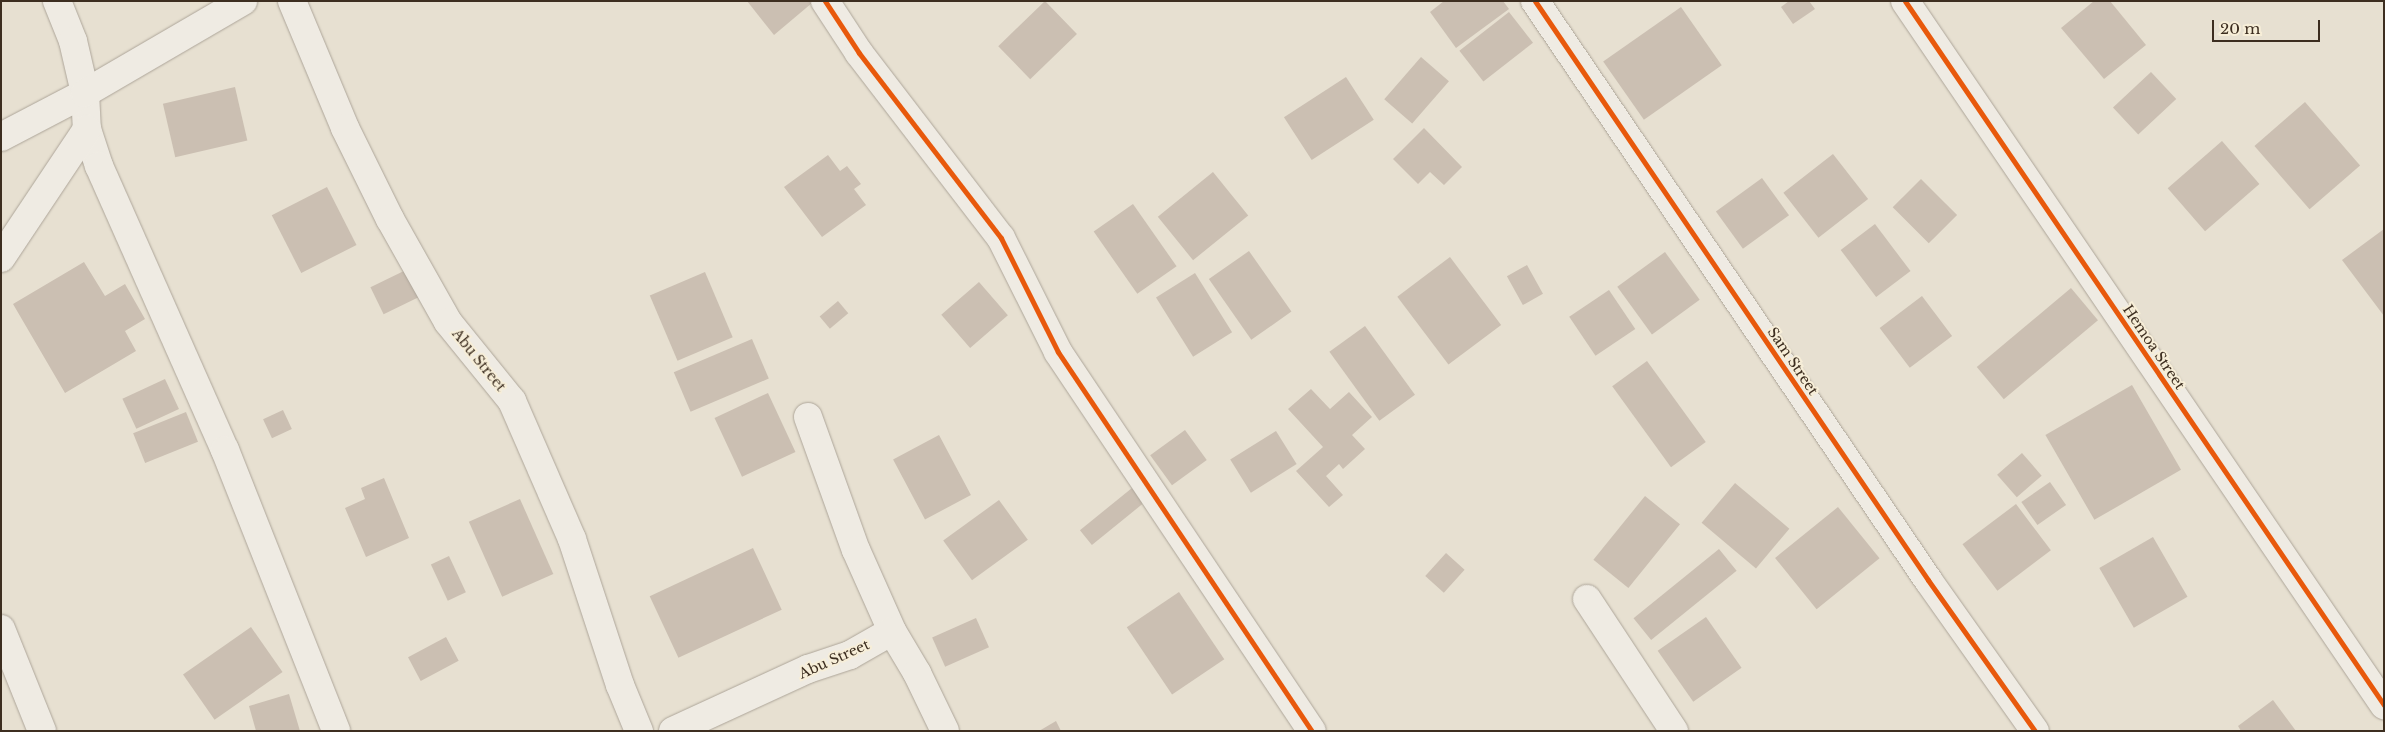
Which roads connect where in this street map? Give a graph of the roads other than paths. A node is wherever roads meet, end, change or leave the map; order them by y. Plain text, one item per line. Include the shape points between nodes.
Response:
1 (57, 1) edge
2 (243, 1) edge
3 (292, 1) edge
4 (826, 1) edge
5 (1535, 1) edge
6 (1905, 1) edge
7 (85, 93) junction
8 (87, 129) junction
9 (1, 138) edge
10 (1, 258) edge
11 (808, 417) dead end
12 (1587, 599) dead end
13 (1, 629) edge
14 (892, 631) junction
15 (2384, 705) edge
16 (42, 731) edge
17 (336, 731) edge
18 (639, 731) edge
19 (673, 731) edge
20 (945, 731) edge
21 (1312, 731) edge
22 (1674, 731) edge
23 (2035, 731) edge

1 - 7 street via 73,41
2 - 7 street
3 - 18 street, Abu Street via 345,128 390,219 448,322 512,401 572,540 620,685
4 - 21 street via 859,53 1001,238 1058,352
5 - 23 street, Sam Street via 1928,580
6 - 15 street, Hemoa Street
7 - 8 street
7 - 9 street
8 - 10 street
8 - 17 street via 99,166 225,450
11 - 14 street via 856,550
12 - 22 street
13 - 16 street
14 - 19 street, Abu Street via 850,655 808,669
14 - 20 street

